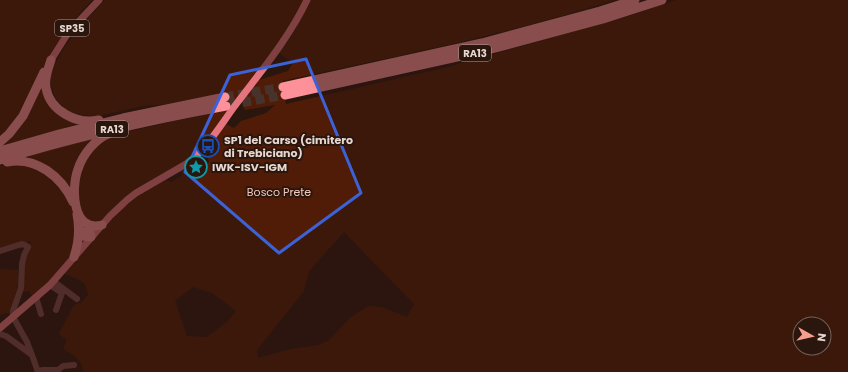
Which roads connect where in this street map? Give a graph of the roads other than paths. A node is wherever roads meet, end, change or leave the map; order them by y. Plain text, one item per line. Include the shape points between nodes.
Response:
1 (99, 0) edge
2 (308, 0) edge
3 (635, 0) edge
4 (662, 0) edge
5 (51, 60) junction
6 (225, 101) tunnel mouth
7 (170, 112) junction
8 (0, 142) edge
9 (0, 152) edge
10 (0, 160) edge
11 (0, 164) edge
12 (76, 210) junction
13 (102, 225) junction
14 (84, 227) junction
15 (92, 237) junction
16 (0, 251) edge
17 (74, 257) junction
18 (52, 283) junction
19 (36, 297) junction
20 (77, 298) dead end
21 (56, 310) dead end
22 (41, 314) dead end
23 (13, 317) junction
24 (0, 333) edge
25 (32, 355) junction
26 (74, 365) dead end
27 (59, 371) edge
28 (38, 372) edge

1 - 5 main road, SP35 via 68,33
2 - 13 main road via 282,44 203,148 186,164 131,196
3 - 4 highway, RA13 via 482,44 284,91 484,51 603,19
5 - 7 highway via 46,81 48,96 58,109 70,117 96,121 141,111
5 - 8 highway via 23,116
6 - 7 highway, RA13
7 - 9 highway, RA13 via 59,134
7 - 10 highway, RA13
7 - 12 highway via 147,124 108,134 94,144 78,169 74,187
11 - 12 highway via 18,161 33,164 55,176 70,195
12 - 14 highway
13 - 14 highway
13 - 15 main road
14 - 15 highway
14 - 17 highway
15 - 17 main road
16 - 23 street via 22,244 28,247 22,264 21,288
17 - 18 main road
18 - 19 main road
18 - 20 street
18 - 21 street via 62,293
19 - 22 street
19 - 23 main road
23 - 24 main road
23 - 25 street
24 - 25 street
25 - 28 street
26 - 27 street via 63,366
27 - 28 street

